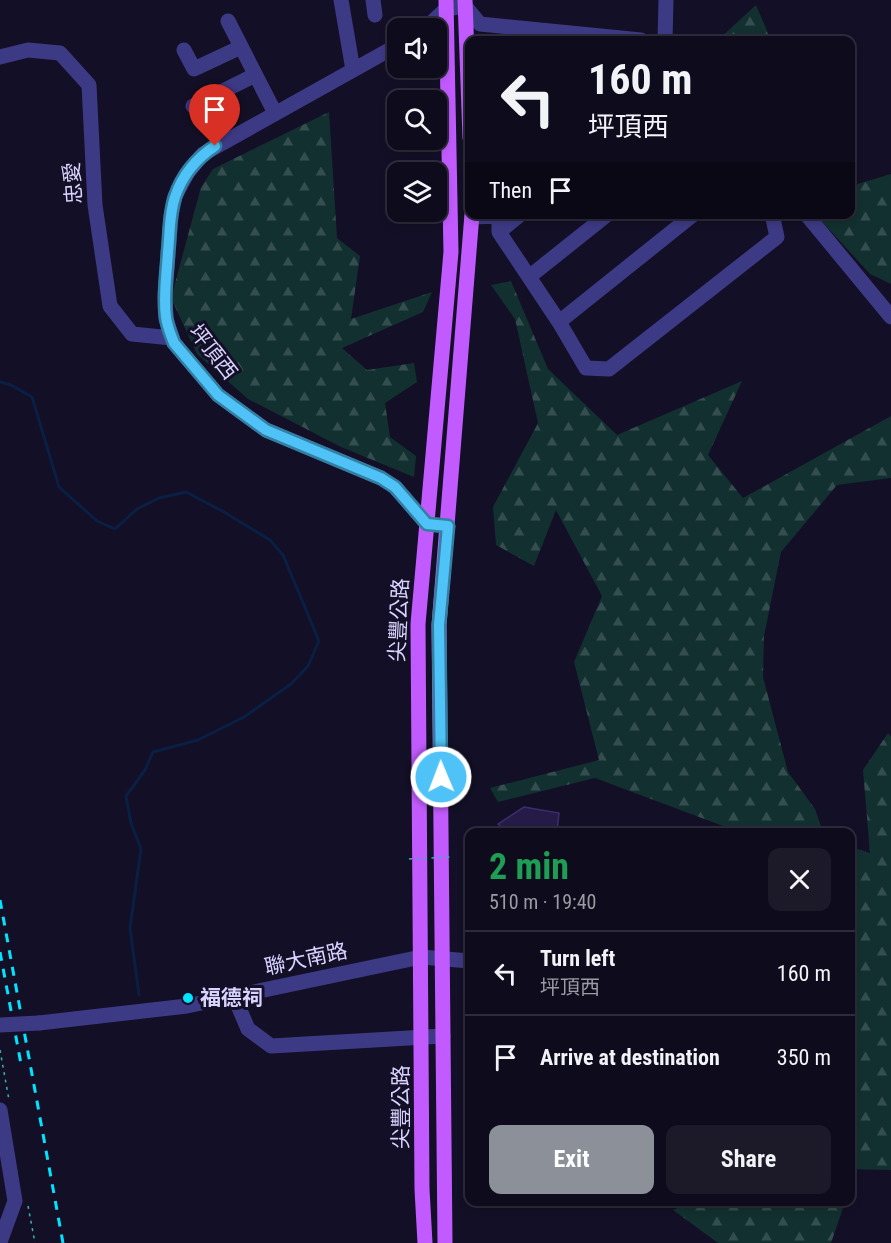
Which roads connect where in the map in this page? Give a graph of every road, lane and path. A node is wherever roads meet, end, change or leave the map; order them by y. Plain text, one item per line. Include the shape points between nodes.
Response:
1 (341, 0) edge
2 (666, 0) edge
3 (465, 3) edge
4 (446, 4) edge
5 (434, 18) edge
6 (228, 21) dead end
7 (466, 36) edge
8 (602, 36) edge
9 (665, 36) edge
10 (241, 47) junction
11 (184, 50) dead end
12 (387, 51) edge
13 (0, 57) edge
14 (353, 70) junction
15 (255, 75) junction
16 (193, 106) dead end
17 (275, 113) junction
18 (472, 219) edge
19 (499, 219) edge
20 (515, 219) edge
21 (602, 219) edge
22 (688, 219) edge
23 (773, 219) edge
24 (810, 219) edge
25 (499, 232) junction
26 (529, 277) junction
27 (891, 317) edge
28 (559, 322) junction
29 (172, 338) junction
30 (427, 524) junction
31 (448, 526) junction
32 (446, 861) junction
33 (415, 863) junction
34 (421, 957) junction
35 (442, 958) junction
36 (465, 960) edge
37 (234, 996) junction
38 (0, 1025) edge
39 (443, 1036) junction
40 (421, 1038) junction
41 (0, 1110) edge
42 (0, 1242) edge
43 (425, 1243) edge
44 (445, 1243) edge

1 - 14 street
2 - 9 street
3 - 4 street
3 - 7 main road
3 - 8 street via 480,24
4 - 5 street
4 - 30 main road, 尖豐公路 via 452,252
6 - 10 street
10 - 11 street via 194,69
10 - 15 street
12 - 14 street, 坪頂西
13 - 29 street, 忠愛 via 28,50 60,53 89,85 95,205 110,306 132,334
14 - 17 street, 坪頂西
15 - 16 street
15 - 17 street
17 - 29 street, 坪頂西 via 203,154 175,196 165,295
18 - 31 main road, 尖豐公路
19 - 25 street
20 - 25 street
21 - 26 street
22 - 28 street
23 - 28 street via 777,237 609,369 586,368
24 - 27 street
25 - 26 street
26 - 28 street
29 - 30 street, 坪頂西 via 218,395 266,430 381,478 395,487
30 - 31 street
30 - 33 main road, 尖豐公路 via 418,624
31 - 32 main road, 尖豐公路 via 439,625
32 - 33 street
32 - 33 path, bridge
32 - 35 main road, 尖豐公路
33 - 34 main road, 尖豐公路
34 - 35 street, 聯大南路
34 - 37 street, 聯大南路
34 - 40 main road, 尖豐公路
35 - 36 street, 聯大南路
35 - 39 main road, 尖豐公路
37 - 38 street, 聯大南路, bridge via 187,1006
37 - 40 street via 248,1029 271,1046
39 - 40 street
39 - 44 main road, 尖豐公路
40 - 43 main road, 尖豐公路
41 - 42 street via 15,1163 15,1201

